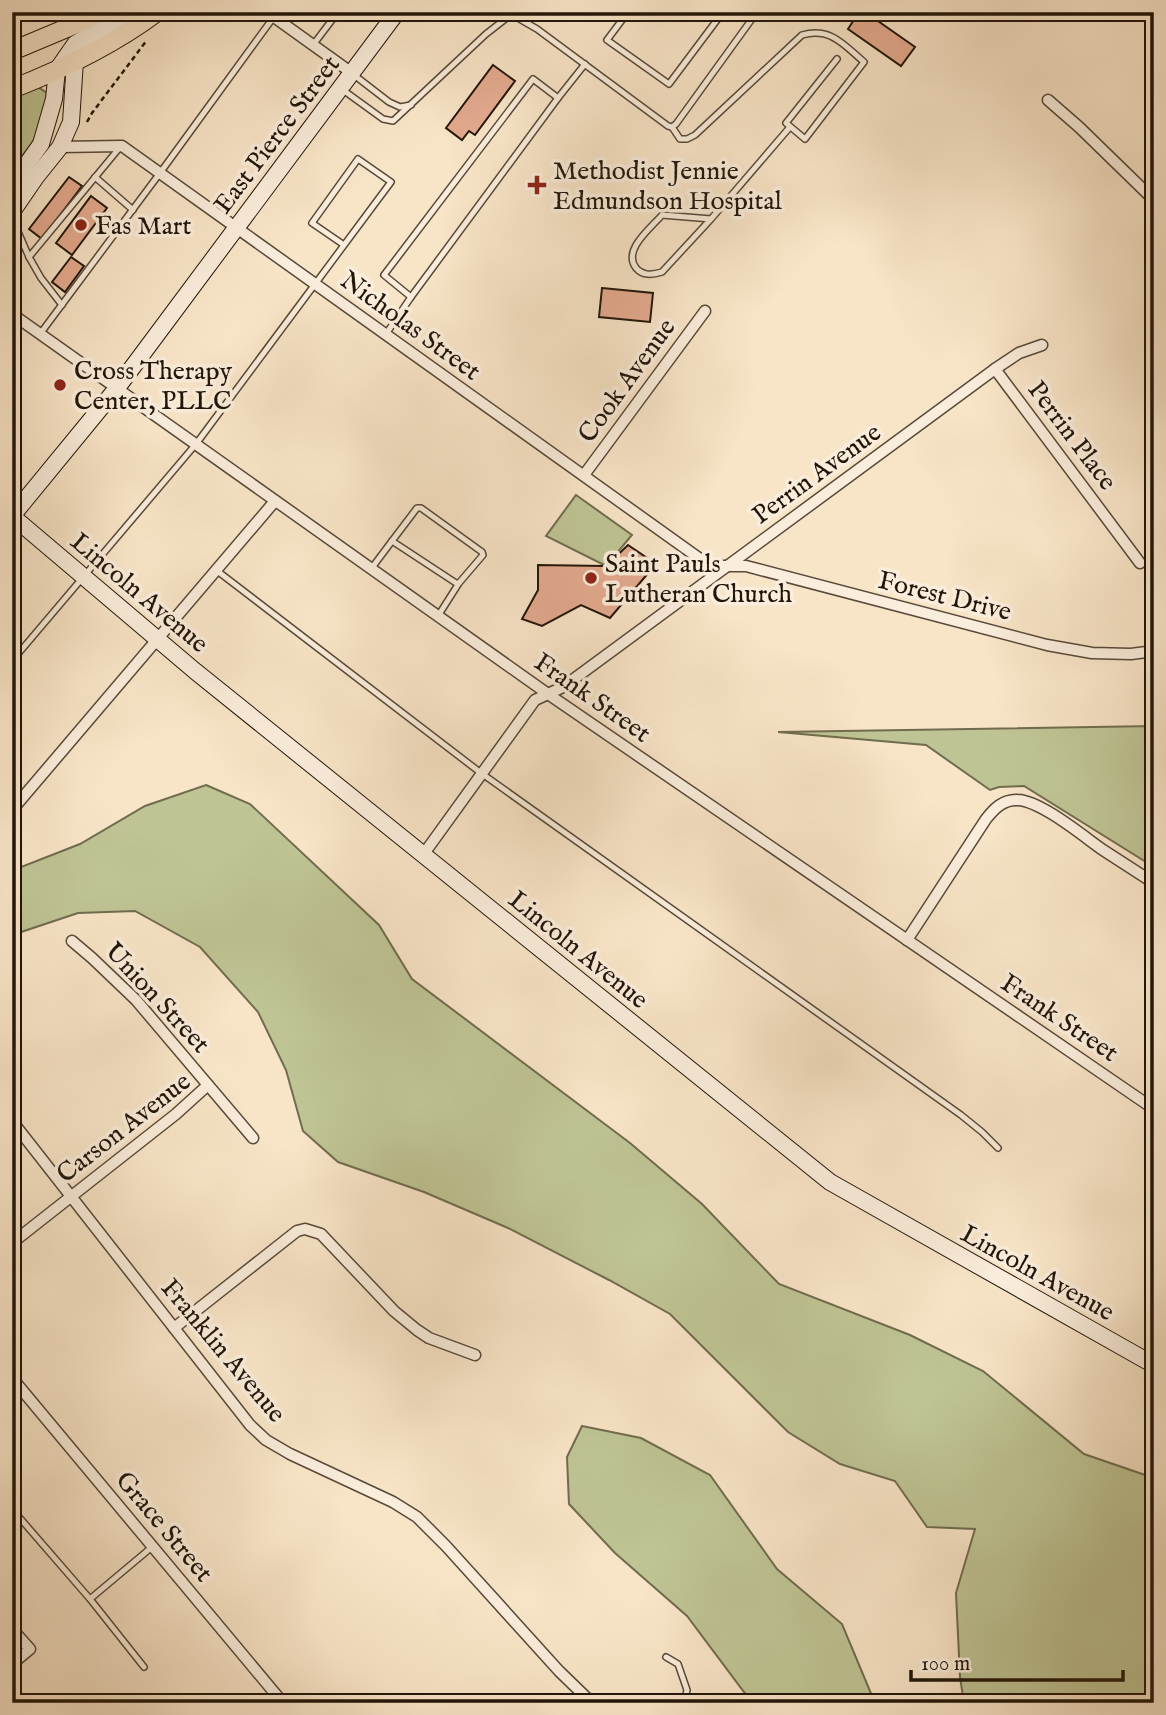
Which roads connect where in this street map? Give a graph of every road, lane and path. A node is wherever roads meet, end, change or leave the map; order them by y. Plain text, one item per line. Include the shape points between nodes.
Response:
1 (100, 12) edge
2 (130, 12) edge
3 (157, 12) edge
4 (338, 12) edge
5 (397, 12) edge
6 (628, 12) edge
7 (723, 12) edge
8 (757, 12) edge
9 (512, 13) edge
10 (270, 15) edge
11 (152, 33) dead end
12 (313, 46) junction
13 (12, 51) edge
14 (837, 59) dead end
15 (75, 61) junction
16 (585, 64) junction
17 (57, 70) junction
18 (352, 73) junction
19 (12, 89) edge
20 (340, 89) junction
21 (558, 98) junction
22 (1048, 100) dead end
23 (411, 105) junction
24 (86, 124) dead end
25 (672, 127) junction
26 (790, 127) junction
27 (122, 146) junction
28 (60, 147) junction
29 (160, 173) junction
30 (95, 177) junction
31 (12, 184) edge
32 (1154, 200) edge
33 (133, 209) junction
34 (12, 212) edge
35 (711, 219) junction
36 (12, 224) edge
37 (237, 228) junction
38 (344, 245) junction
39 (29, 257) junction
40 (315, 284) junction
41 (411, 297) junction
42 (62, 304) junction
43 (705, 311) dead end
44 (12, 314) edge
45 (40, 334) junction
46 (386, 334) junction
47 (1042, 345) dead end
48 (995, 369) junction
49 (117, 388) junction
50 (195, 444) junction
51 (584, 475) junction
52 (275, 501) junction
53 (12, 516) edge
54 (392, 541) junction
55 (1140, 563) dead end
56 (728, 566) junction
57 (371, 569) junction
58 (216, 570) junction
59 (84, 576) junction
60 (459, 583) junction
61 (438, 616) junction
62 (158, 639) junction
63 (1154, 651) edge
64 (12, 661) edge
65 (548, 694) junction
66 (481, 774) junction
67 (12, 810) edge
68 (423, 855) junction
69 (1154, 883) edge
70 (907, 940) junction
71 (72, 941) dead end
72 (208, 1085) junction
73 (1154, 1109) edge
74 (12, 1121) edge
75 (253, 1138) dead end
76 (998, 1148) dead end
77 (71, 1197) junction
78 (12, 1242) edge
79 (174, 1328) junction
80 (475, 1355) dead end
81 (1154, 1365) edge
82 (12, 1378) edge
83 (12, 1509) edge
84 (152, 1547) junction
85 (90, 1599) junction
86 (12, 1629) edge
87 (666, 1657) dead end
88 (12, 1664) edge
89 (144, 1667) dead end
90 (283, 1703) edge
91 (592, 1703) edge
92 (684, 1703) edge

1 - 13 main road
2 - 17 street via 75,44
3 - 15 main road
4 - 12 lane
5 - 18 street, East Pierce Street
6 - 7 lane via 607,40 669,84
8 - 25 lane
9 - 16 lane
9 - 23 lane
10 - 12 street
10 - 29 lane
11 - 24 path
12 - 18 street
14 - 26 lane via 786,124
15 - 17 main road
15 - 28 street via 71,122
16 - 21 lane
16 - 25 lane
17 - 19 main road
17 - 31 street via 41,144
18 - 20 street, East Pierce Street
18 - 23 lane via 389,102
20 - 23 lane via 383,120 393,121
20 - 37 street, East Pierce Street
21 - 41 lane
21 - 41 lane via 533,79 384,275
22 - 32 street
25 - 26 lane via 680,139 695,135 802,35 822,32 864,62 806,139
26 - 35 lane
27 - 28 street
27 - 29 street, Nicholas Street
27 - 30 lane
28 - 34 street
29 - 33 lane
29 - 37 street, Nicholas Street
30 - 33 lane
30 - 39 lane
33 - 42 lane
35 - 35 lane via 662,215 636,244 633,263 645,274 662,272
36 - 39 lane
37 - 40 street, Nicholas Street
37 - 49 street, East Pierce Street
38 - 38 lane via 391,182 358,159 312,223
38 - 40 lane
39 - 42 lane
40 - 46 street, Nicholas Street
40 - 50 lane
41 - 46 lane
42 - 45 lane
43 - 51 street, Cook Avenue
44 - 45 street, Frank Street
45 - 49 street, Frank Street
46 - 51 street, Nicholas Street
47 - 48 street, Perrin Avenue
48 - 55 street, Perrin Place
48 - 56 street, Perrin Avenue
49 - 50 street, Frank Street
49 - 53 street, East Pierce Street
50 - 52 street, Frank Street
50 - 59 lane
51 - 56 street, Nicholas Street via 710,566
52 - 57 street, Frank Street
52 - 58 street
53 - 59 street, Lincoln Avenue
54 - 57 lane
54 - 60 lane
54 - 60 lane via 421,508 482,552
56 - 63 street, Forest Drive via 746,566 1047,645 1092,653
56 - 65 street, Perrin Avenue
57 - 61 street, Frank Street
58 - 62 street
58 - 66 lane
59 - 62 street, Lincoln Avenue
59 - 64 lane
60 - 61 lane
61 - 65 street, Frank Street
62 - 67 street
62 - 68 street, Lincoln Avenue
65 - 66 street, Perrin Avenue via 525,711
65 - 70 street, Frank Street
66 - 68 street, Perrin Avenue
66 - 76 lane via 961,1115
68 - 81 street, Lincoln Avenue via 830,1182
69 - 70 street via 1053,815 1029,803 1009,800 995,807 986,819
70 - 73 street, Frank Street
71 - 72 street, Union Street via 136,1000
72 - 75 street, Carson Avenue
72 - 77 street, Carson Avenue
74 - 77 street, Franklin Avenue
77 - 78 street, Carson Avenue
77 - 79 street, Franklin Avenue
79 - 80 street via 305,1229 321,1234 394,1311 429,1338
79 - 91 street, Franklin Avenue via 266,1440 417,1517
82 - 84 street, Grace Street
83 - 85 lane
84 - 85 lane
84 - 90 street, Grace Street
85 - 89 lane
86 - 88 street via 30,1649
87 - 92 lane via 678,1664 687,1690

